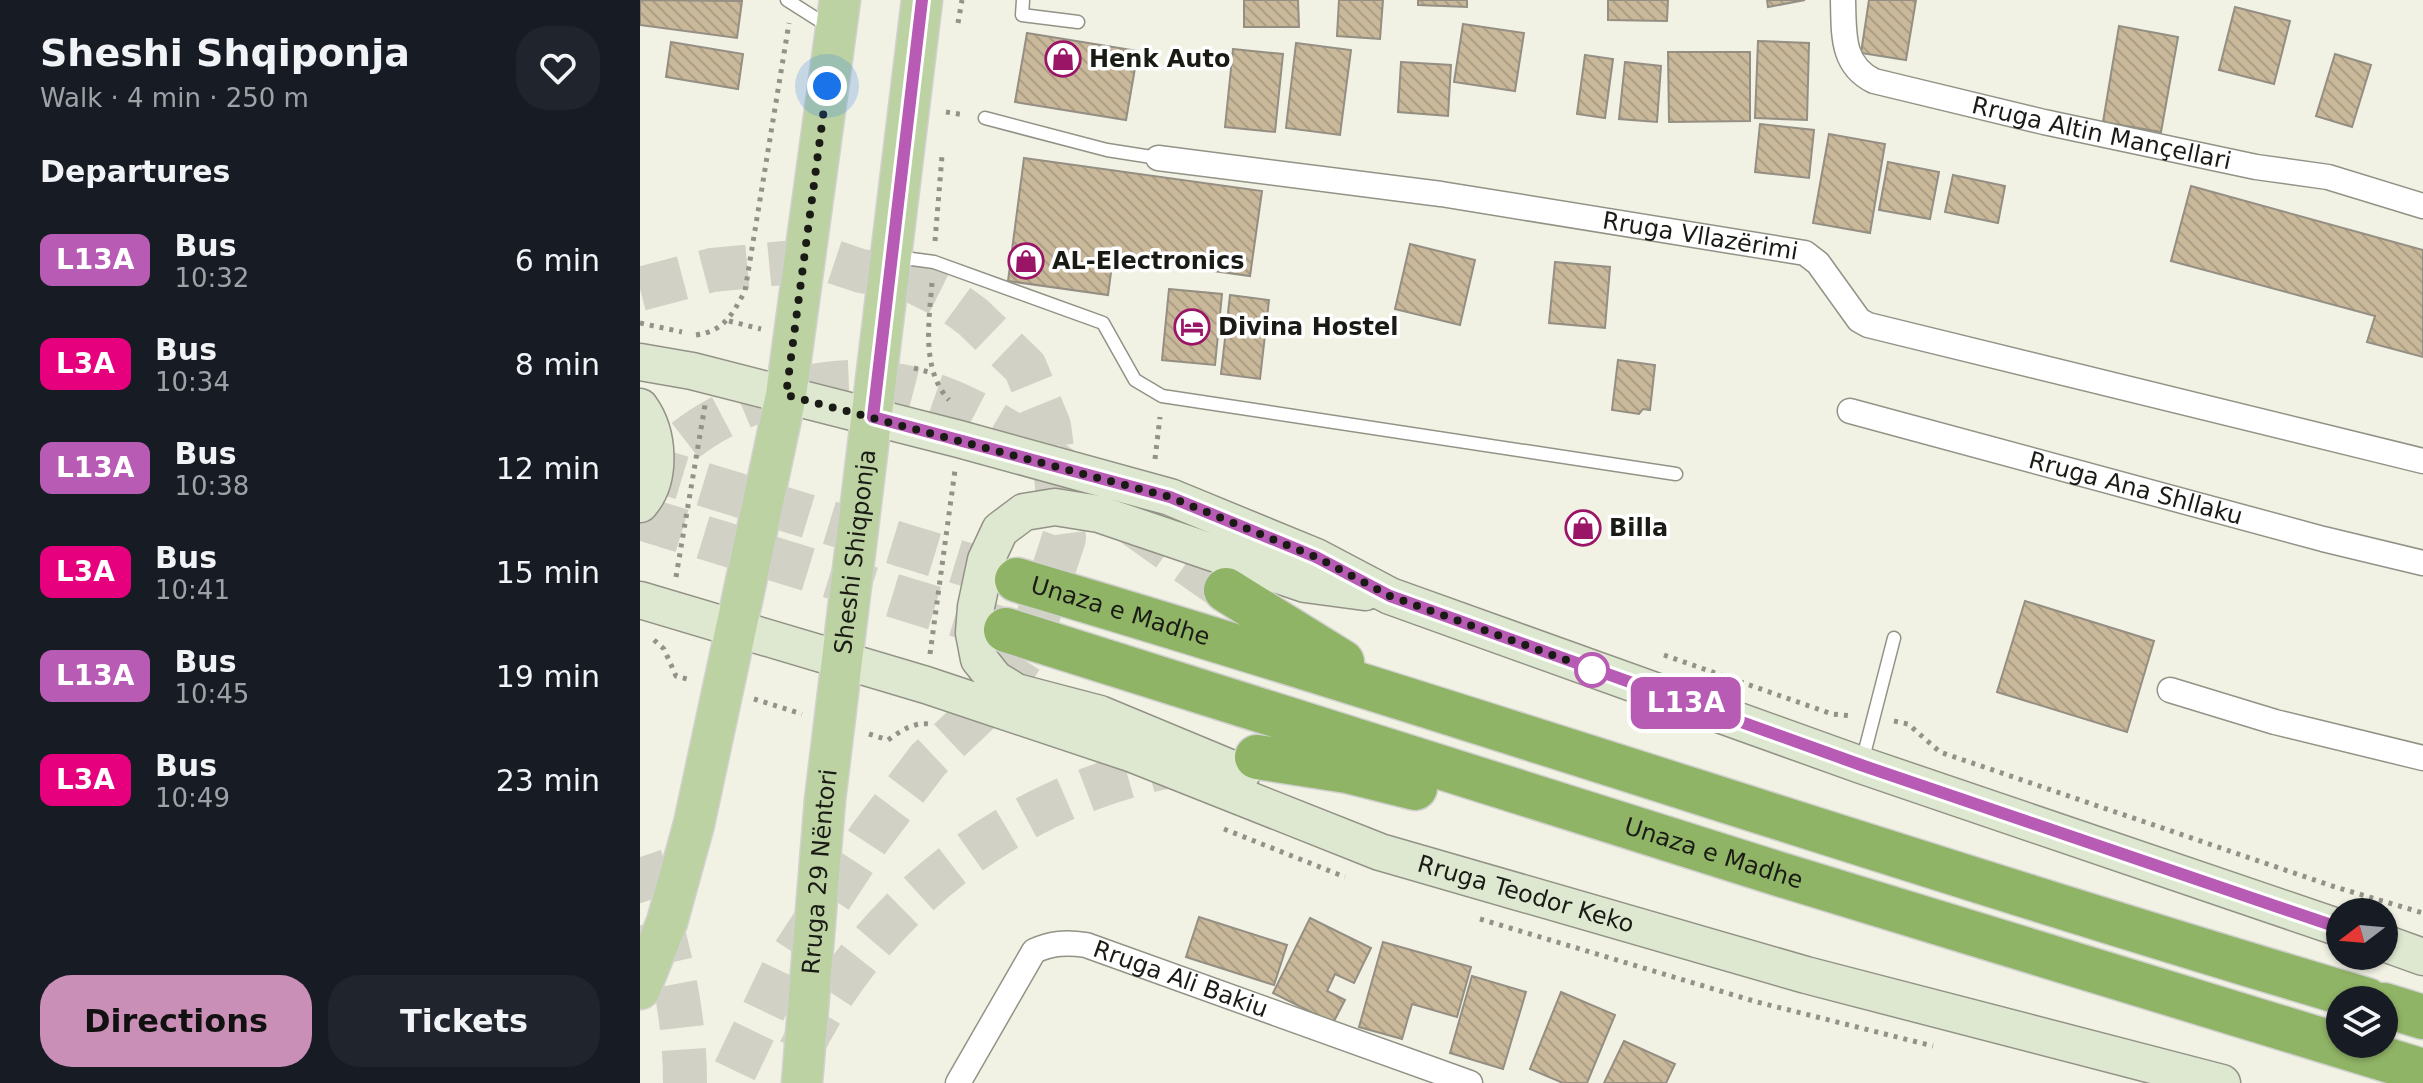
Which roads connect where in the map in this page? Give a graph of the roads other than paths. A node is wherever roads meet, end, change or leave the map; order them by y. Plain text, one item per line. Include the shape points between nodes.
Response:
1 (922, 0) edge
2 (1023, 0) edge
3 (1843, 0) edge
4 (790, 3) edge
5 (837, 15) edge
6 (1078, 22) dead end
7 (985, 118) dead end
8 (1158, 158) joint
9 (2423, 206) edge
10 (892, 256) junction
11 (640, 362) edge
12 (786, 395) junction
13 (640, 407) edge
14 (1850, 411) dead end
15 (873, 417) junction
16 (2423, 461) edge
17 (1676, 474) dead end
18 (640, 504) tunnel mouth
19 (2423, 563) edge
20 (1017, 580) tunnel mouth
21 (1226, 590) tunnel mouth
22 (1390, 596) junction
23 (655, 605) edge
24 (737, 628) junction
25 (1006, 630) tunnel mouth
26 (1894, 638) dead end
27 (844, 663) junction
28 (1384, 689) junction
29 (2170, 690) dead end
30 (1257, 757) dead end
31 (2423, 758) edge
32 (1861, 765) junction
33 (1274, 812) junction
34 (1782, 875) junction
35 (2326, 923) edge
36 (2398, 948) edge
37 (2423, 957) edge
38 (2326, 987) edge
39 (640, 989) edge
40 (2398, 1009) edge
41 (2423, 1017) edge
42 (2423, 1071) edge
43 (802, 1083) edge
44 (958, 1083) edge
45 (1470, 1083) edge
46 (2222, 1083) edge

1 - 10 main road
2 - 6 lane via 1022,15
3 - 9 street, Rruga Altin Mançellari via 1851,63 1874,81 2256,167 2328,177
4 - 5 lane
5 - 12 main road
7 - 8 lane, Rruga Vllazërimi
8 - 16 street, Rruga Vllazërimi via 1441,194 1805,253 1868,325
10 - 15 main road
10 - 17 lane via 934,262 1103,323 1135,380 1162,396
11 - 12 main road, Sheshi Shiqponja
12 - 15 main road, Sheshi Shiqponja
12 - 24 main road
13 - 18 main road via 655,445 655,471
14 - 19 street, Rruga Ana Shllaku
15 - 22 main road via 1170,497 1316,557
15 - 27 main road, Sheshi Shiqponja
20 - 28 highway, Unaza e Madhe
21 - 28 highway
22 - 32 main road
22 - 33 main road via 1305,584 1099,514 1055,507 1024,512 1000,530 986,560 974,633 979,659 995,679 1016,692 1100,714 1245,774
23 - 24 main road, Sheshi Shiqponja
24 - 27 main road, Sheshi Shiqponja
24 - 39 main road via 671,908
25 - 34 highway, Unaza e Madhe
26 - 32 lane
27 - 33 main road, Rruga Teodor Keko via 1133,754
27 - 43 main road, Rruga 29 Nëntori via 825,800
28 - 38 highway, Unaza e Madhe via 1839,838
29 - 31 street
30 - 34 highway via 1347,771
32 - 35 main road
33 - 46 main road, Rruga Teodor Keko via 1380,852 1806,975
34 - 42 highway, Unaza e Madhe
36 - 37 main road
40 - 41 highway
44 - 45 street, Rruga Ali Bakiu via 1034,951 1068,942

